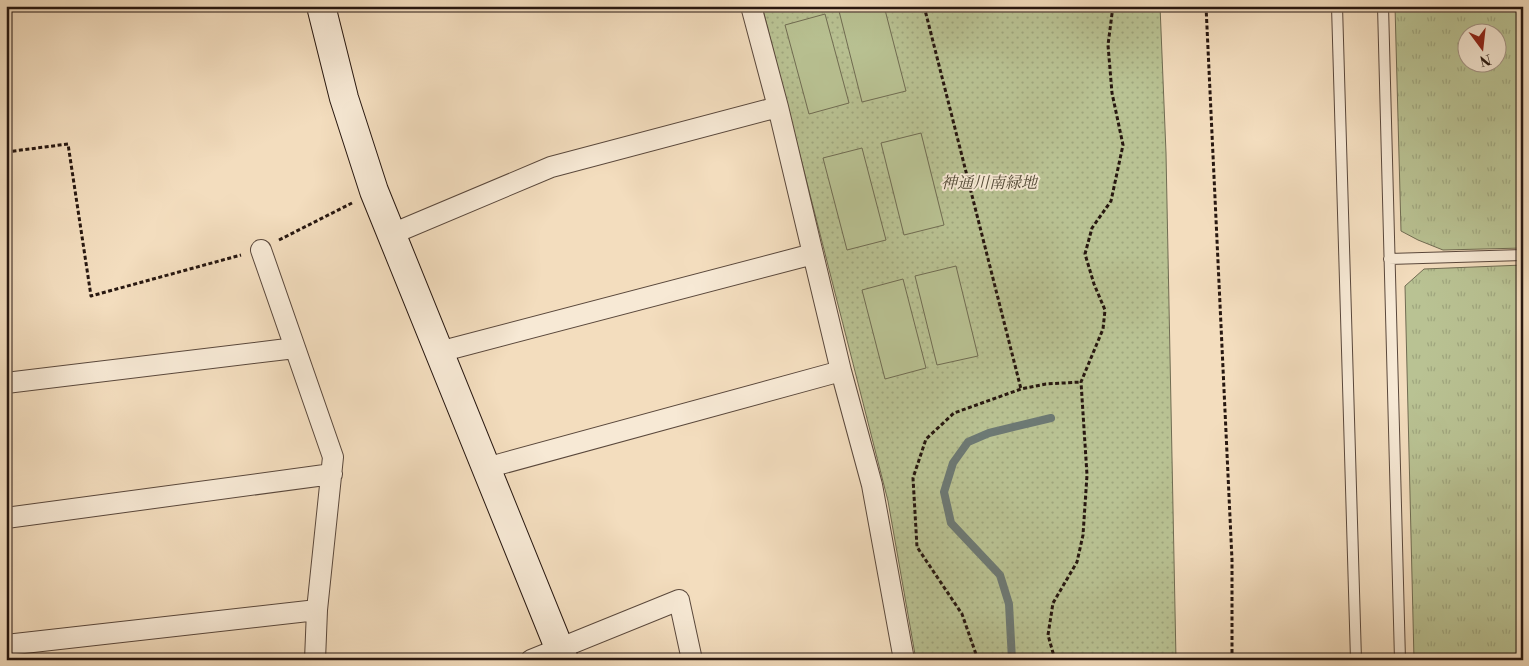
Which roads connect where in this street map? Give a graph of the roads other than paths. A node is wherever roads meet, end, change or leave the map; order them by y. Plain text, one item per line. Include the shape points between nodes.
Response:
1 (322, 6) edge
2 (751, 6) edge
3 (1337, 6) edge
4 (1383, 6) edge
5 (778, 107) junction
6 (392, 234) junction
7 (261, 250) road end
8 (813, 254) junction
9 (1523, 255) edge
10 (1389, 259) junction
11 (295, 348) junction
12 (440, 352) junction
13 (841, 371) junction
14 (6, 383) edge
15 (486, 468) junction
16 (332, 474) junction
17 (6, 518) edge
18 (317, 610) junction
19 (6, 645) edge
20 (562, 654) edge
21 (315, 660) edge
22 (531, 660) edge
23 (692, 660) edge
24 (904, 660) edge
25 (1356, 660) edge
26 (1400, 660) edge

1 - 6 street via 344,98 374,191
2 - 5 street
3 - 25 lane
4 - 10 lane
5 - 6 street via 551,167
5 - 8 street
6 - 12 street
7 - 11 street
8 - 12 street
8 - 13 street
9 - 10 lane
10 - 26 lane
11 - 14 street
11 - 16 street via 333,458
12 - 15 street
13 - 15 street
13 - 24 street via 872,485
15 - 20 street
16 - 17 street
16 - 18 street
18 - 19 street
18 - 21 street
20 - 22 street
20 - 23 street via 678,600

